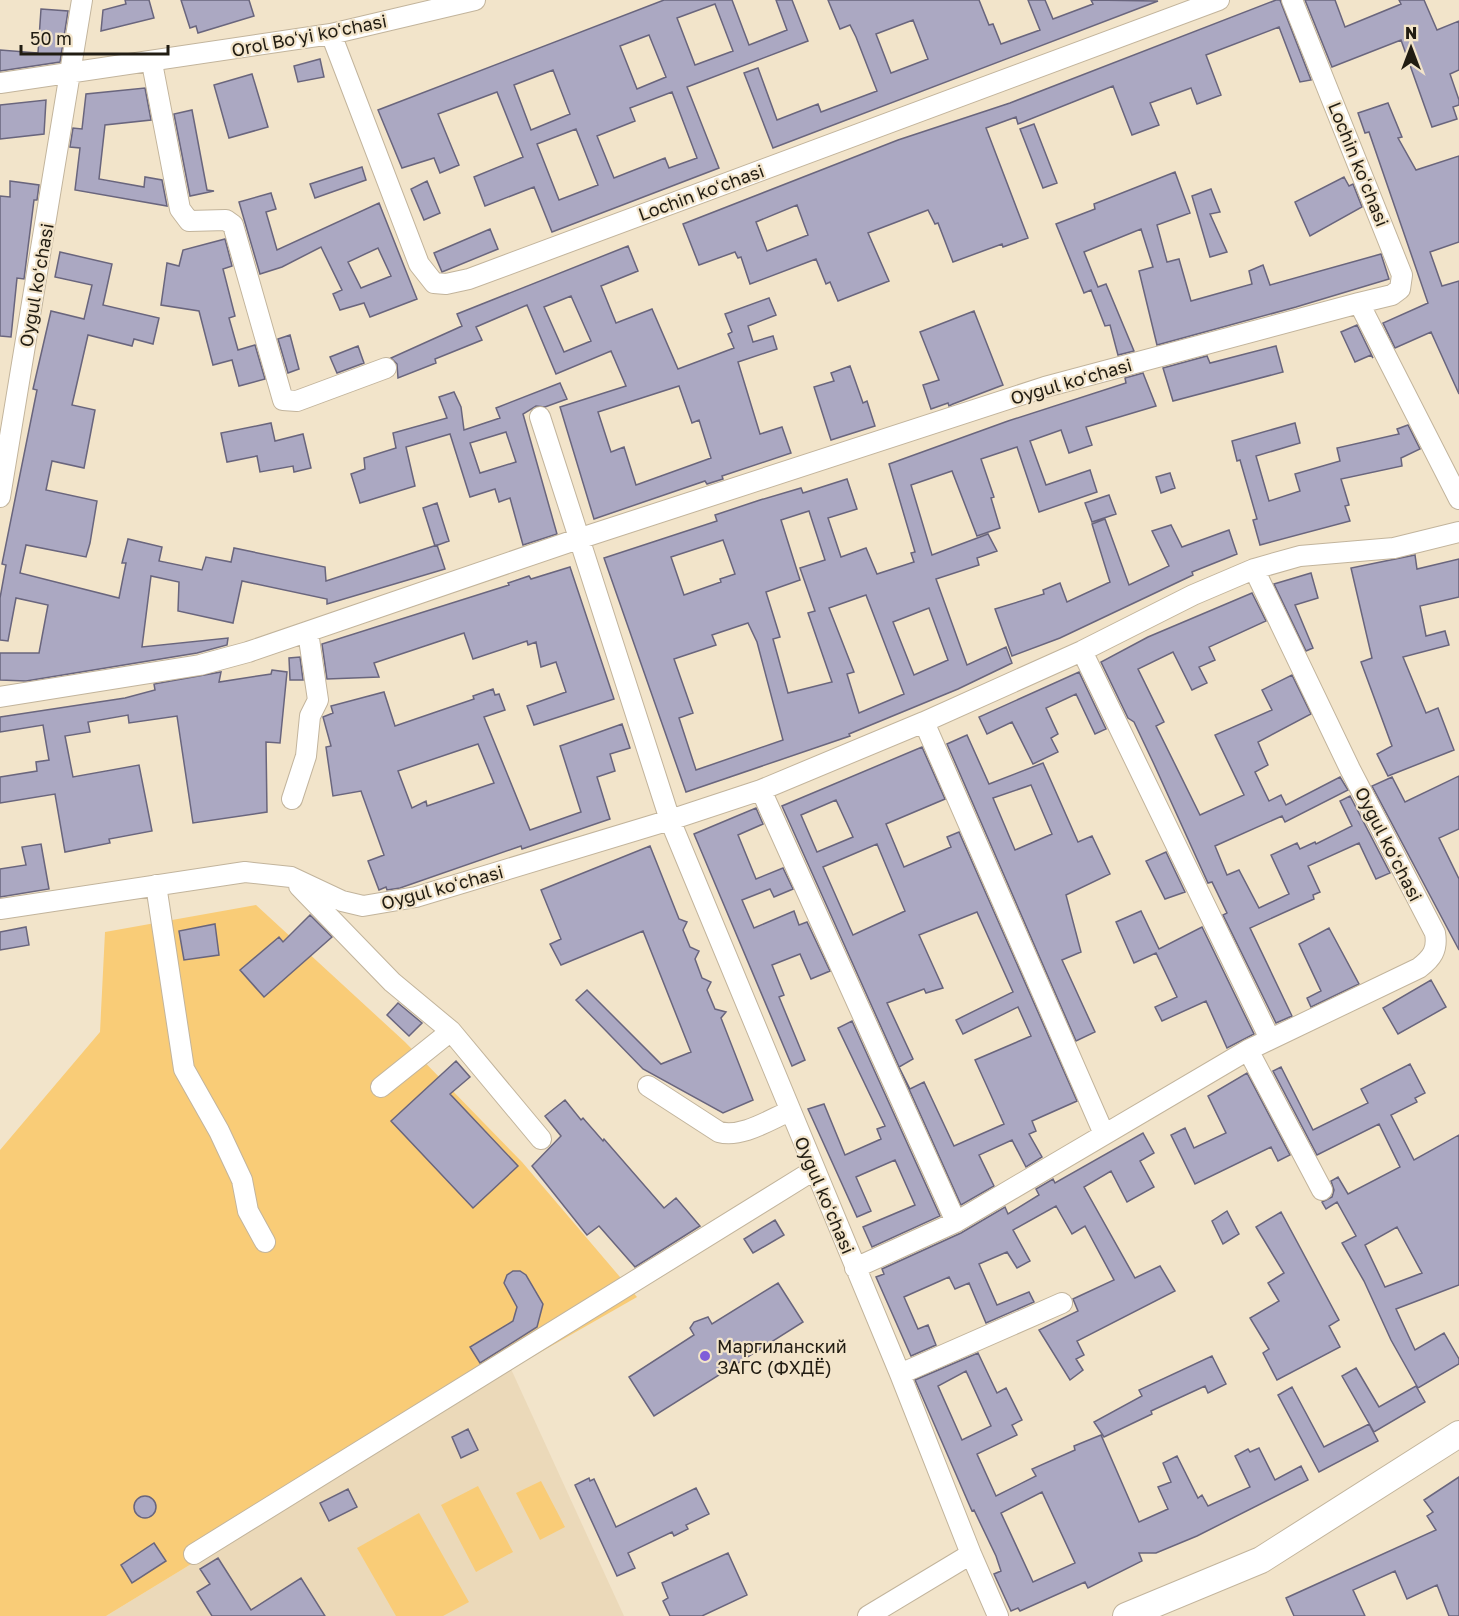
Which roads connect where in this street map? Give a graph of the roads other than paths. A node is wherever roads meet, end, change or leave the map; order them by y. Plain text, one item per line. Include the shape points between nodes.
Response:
1 (82, 0) edge
2 (475, 0) edge
3 (1219, 0) edge
4 (1292, 0) edge
5 (331, 34) junction
6 (152, 63) junction
7 (71, 74) junction
8 (0, 83) edge
9 (1359, 303) junction
10 (386, 368) dead end
11 (540, 417) dead end
12 (0, 497) edge
13 (1459, 499) edge
14 (1459, 532) edge
15 (578, 539) junction
16 (1254, 568) junction
17 (308, 632) junction
18 (1082, 651) junction
19 (0, 697) edge
20 (924, 722) junction
21 (761, 790) junction
22 (291, 799) dead end
23 (670, 820) junction
24 (291, 877) junction
25 (156, 885) junction
26 (363, 906) junction
27 (0, 909) edge
28 (349, 941) junction
29 (451, 1031) junction
30 (1270, 1039) junction
31 (1248, 1050) junction
32 (381, 1086) dead end
33 (648, 1086) dead end
34 (790, 1111) junction
35 (1104, 1134) junction
36 (541, 1139) dead end
37 (814, 1170) junction
38 (1322, 1190) dead end
39 (956, 1222) junction
40 (266, 1242) dead end
41 (855, 1268) junction
42 (1062, 1303) dead end
43 (900, 1374) junction
44 (1459, 1434) edge
45 (195, 1554) dead end
46 (971, 1554) junction
47 (868, 1616) edge
48 (998, 1616) edge
49 (1126, 1616) edge

1 - 7 street, Oygul koʻchasi
2 - 5 street, Orol Boʻyi koʻchasi
3 - 5 street, Lochin koʻchasi via 480,275 446,284 434,283 419,264
4 - 9 street, Lochin koʻchasi via 1402,275 1400,289 1392,295
5 - 6 street, Orol Boʻyi koʻchasi
6 - 7 street, Orol Boʻyi koʻchasi
6 - 10 street via 180,208 189,221 226,220 233,225 283,400 297,401
7 - 8 street, Orol Boʻyi koʻchasi
7 - 12 street, Oygul koʻchasi
9 - 13 street
9 - 15 street, Oygul koʻchasi via 1045,387
11 - 15 street
14 - 16 street, Oygul koʻchasi via 1394,548 1300,556
15 - 17 street, Oygul koʻchasi
15 - 23 street, Oygul koʻchasi
16 - 18 street, Oygul koʻchasi
16 - 30 street, Oygul koʻchasi via 1350,769 1436,933 1437,943 1434,953 1419,968
17 - 19 street, Oygul koʻchasi via 200,665
17 - 22 street via 318,699 310,716 306,756
18 - 20 street, Oygul koʻchasi
18 - 30 street
20 - 21 street, Oygul koʻchasi
20 - 35 street
21 - 23 street, Oygul koʻchasi
21 - 39 street
23 - 26 street, Oygul koʻchasi via 416,897
23 - 34 street, Oygul koʻchasi
24 - 25 street, Oygul koʻchasi via 245,872
24 - 26 street, Oygul koʻchasi via 342,901
24 - 28 street
25 - 27 street, Oygul koʻchasi
25 - 40 street via 184,1069 219,1131 242,1180 248,1211
26 - 28 street via 347,921
28 - 29 street
29 - 32 street
29 - 36 street
30 - 31 street, Oygul koʻchasi
31 - 35 street, Oygul koʻchasi
31 - 38 street
33 - 34 street via 726,1134
34 - 37 street, Oygul koʻchasi
35 - 39 street, Oygul koʻchasi
37 - 41 street, Oygul koʻchasi
37 - 45 street
39 - 41 street, Oygul koʻchasi
41 - 43 street
42 - 43 street
43 - 46 street
44 - 49 main road via 1261,1560
46 - 47 street
46 - 48 street

